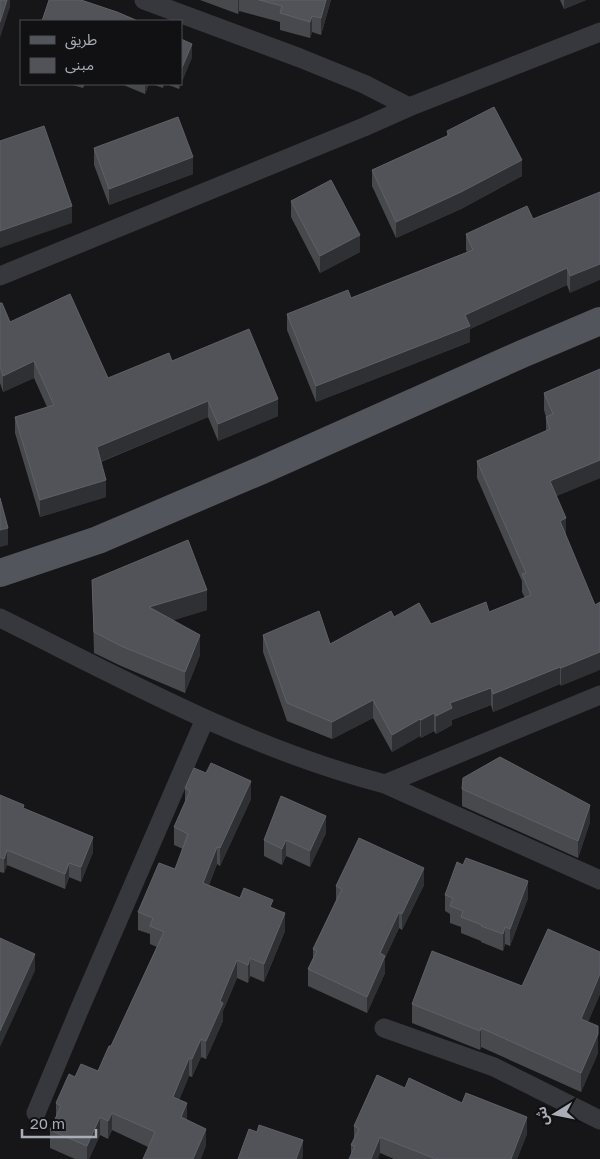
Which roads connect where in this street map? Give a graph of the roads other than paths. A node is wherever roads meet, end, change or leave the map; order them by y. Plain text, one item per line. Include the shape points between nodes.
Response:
1 (144, 0) edge
2 (600, 32) edge
3 (409, 107) junction
4 (0, 276) edge
5 (600, 321) edge
6 (0, 573) edge
7 (0, 618) edge
8 (600, 695) edge
9 (205, 719) junction
10 (384, 784) junction
11 (600, 880) edge
12 (384, 1028) dead end
13 (36, 1113) dead end
14 (600, 1120) edge

1 - 3 street via 300,58 364,84
2 - 3 street
3 - 4 street
5 - 6 main road via 98,540
7 - 9 street
8 - 10 street
9 - 10 street via 310,762
9 - 13 street
10 - 11 street
12 - 14 street via 494,1067

